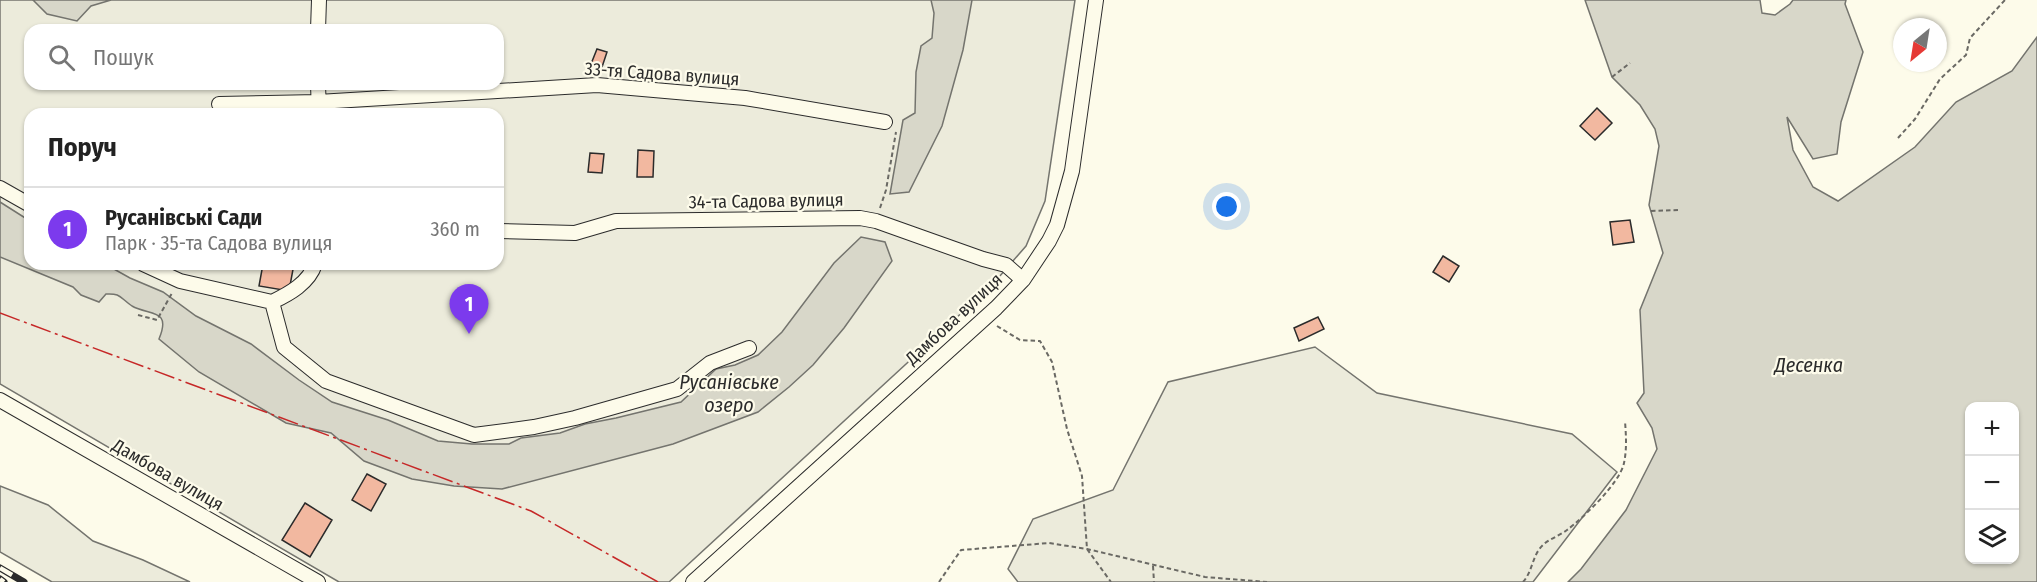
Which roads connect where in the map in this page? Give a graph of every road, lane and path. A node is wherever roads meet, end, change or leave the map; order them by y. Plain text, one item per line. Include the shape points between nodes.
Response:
1 (319, 0) edge
2 (1096, 0) edge
3 (2005, 0) edge
4 (318, 24) edge
5 (1630, 63) dead end
6 (1612, 77) dead end
7 (318, 90) edge
8 (219, 104) dead end
9 (319, 108) edge
10 (885, 122) joint
11 (1898, 138) dead end
12 (0, 188) edge
13 (24, 202) edge
14 (1681, 210) dead end
15 (1651, 212) dead end
16 (876, 221) junction
17 (504, 231) edge
18 (156, 270) edge
19 (311, 270) edge
20 (1023, 280) junction
21 (172, 294) dead end
22 (272, 302) junction
23 (138, 315) dead end
24 (985, 317) junction
25 (749, 348) dead end
26 (0, 400) edge
27 (1625, 421) dead end
28 (1087, 549) junction
29 (1153, 566) junction
30 (318, 582) edge
31 (693, 582) edge
32 (939, 582) edge
33 (1111, 582) edge
34 (1154, 582) edge
35 (1267, 582) edge
36 (1523, 582) edge

1 - 4 street
2 - 20 street, Дамбова вулиця via 1072,171 1057,225
3 - 11 path via 1970,38 1965,55 1940,79
5 - 6 path
7 - 9 street
8 - 9 street, 33-тя Садова вулиця
9 - 10 street, 33-тя Садова вулиця via 597,85 745,98
10 - 16 path via 897,133
12 - 13 street
14 - 15 path
16 - 17 street, 34-та Садова вулиця via 616,221 575,233
16 - 20 street, 34-та Садова вулиця via 1006,264
18 - 22 street via 180,281
19 - 22 street via 291,293
20 - 24 street, Дамбова вулиця
21 - 23 path via 157,320
22 - 25 street via 284,347 326,381 474,435 575,418 677,389 710,363
24 - 28 path via 1020,340 1040,341 1052,362 1066,429 1082,476
24 - 31 street, Дамбова вулиця
26 - 30 street, Дамбова вулиця
27 - 36 path via 1624,466 1605,494 1537,552
28 - 29 path
28 - 32 path via 1049,543 961,550
28 - 33 path
29 - 34 path
29 - 35 path via 1205,577

